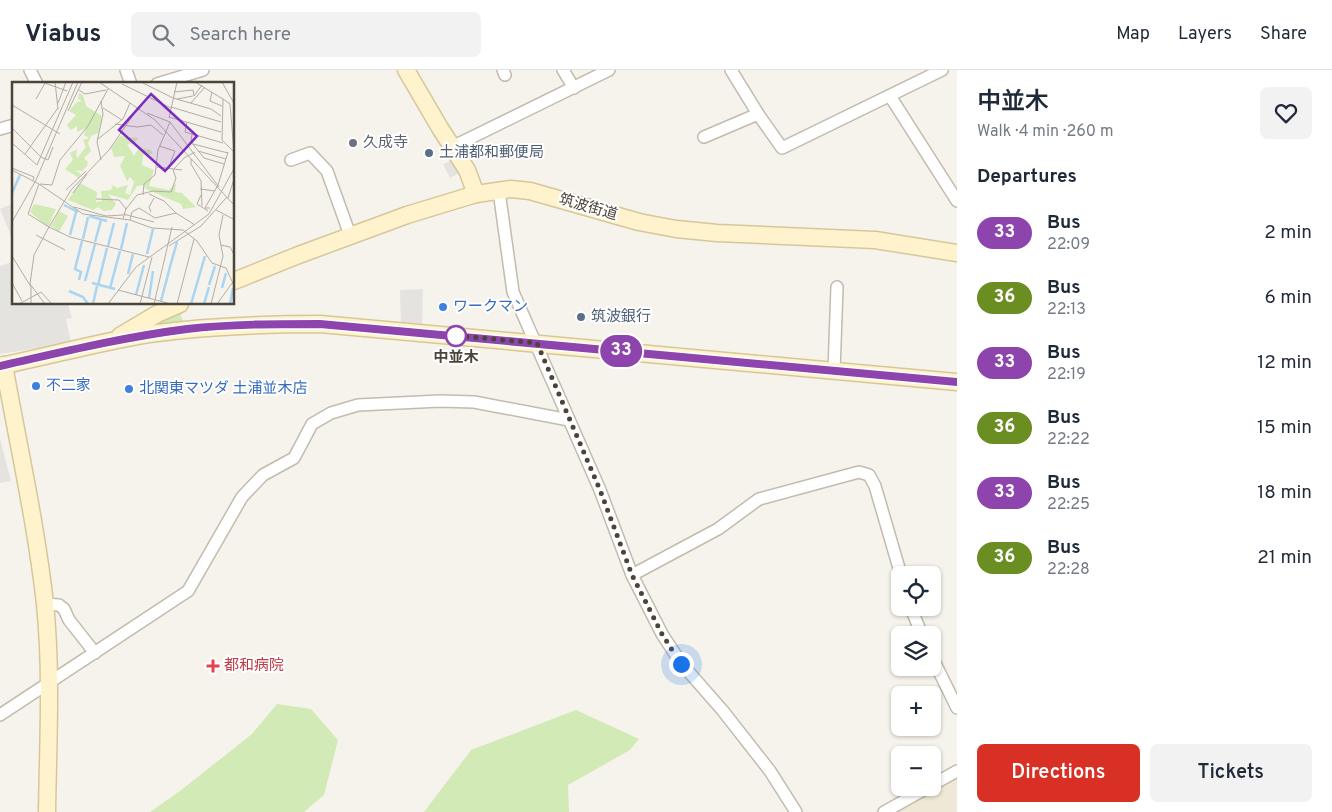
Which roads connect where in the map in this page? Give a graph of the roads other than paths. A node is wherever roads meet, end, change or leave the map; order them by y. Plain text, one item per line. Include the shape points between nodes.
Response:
1 (30, 70) edge
2 (126, 70) edge
3 (204, 70) edge
4 (406, 70) edge
5 (563, 70) edge
6 (609, 70) edge
7 (730, 70) edge
8 (942, 70) edge
9 (36, 82) edge
10 (130, 82) edge
11 (164, 82) edge
12 (574, 88) junction
13 (890, 96) junction
14 (758, 114) junction
15 (704, 138) dead end
16 (452, 147) junction
17 (291, 160) dead end
18 (499, 191) junction
19 (476, 194) junction
20 (957, 200) edge
21 (350, 235) junction
22 (957, 253) edge
23 (235, 282) edge
24 (837, 287) dead end
25 (178, 305) edge
26 (185, 305) edge
27 (152, 317) junction
28 (190, 329) junction
29 (148, 335) junction
30 (114, 341) junction
31 (537, 343) junction
32 (2, 365) edge
33 (834, 371) junction
34 (957, 382) edge
35 (569, 420) junction
36 (898, 566) edge
37 (632, 575) junction
38 (45, 604) junction
39 (95, 653) junction
40 (941, 675) edge
41 (48, 684) junction
42 (957, 708) edge
43 (0, 715) edge
44 (957, 771) edge
45 (941, 779) edge
46 (913, 796) edge
47 (47, 812) edge
48 (796, 812) edge
49 (884, 812) edge

1 - 9 street
2 - 10 street
3 - 11 street
4 - 16 street
5 - 12 street
6 - 12 street
7 - 14 street
8 - 13 street
12 - 16 street
13 - 14 street via 782,148
13 - 20 street
14 - 15 street
16 - 19 street via 471,178
17 - 21 street via 310,153 327,171
18 - 19 street, 筑波街道
18 - 22 street, 筑波街道 via 530,191 639,222 676,229 875,240
18 - 31 street via 513,292
19 - 21 street, 筑波街道
21 - 23 street, 筑波街道
24 - 33 street
25 - 27 street
26 - 28 street via 184,314
27 - 29 street
27 - 30 street
28 - 29 street
28 - 31 street via 320,324
29 - 30 street
30 - 32 street
31 - 33 street
31 - 35 street
32 - 38 street via 31,509
33 - 34 street
35 - 37 street
35 - 39 street via 474,402 440,401 358,405 331,414 312,424 294,458 263,475 242,497 188,591
36 - 37 street via 874,486 869,475 859,472 759,499 718,528
37 - 48 street via 681,664 770,771
38 - 39 street via 59,604
38 - 41 street
39 - 41 street
40 - 42 street
41 - 43 street
41 - 47 street
44 - 45 street
46 - 49 street

